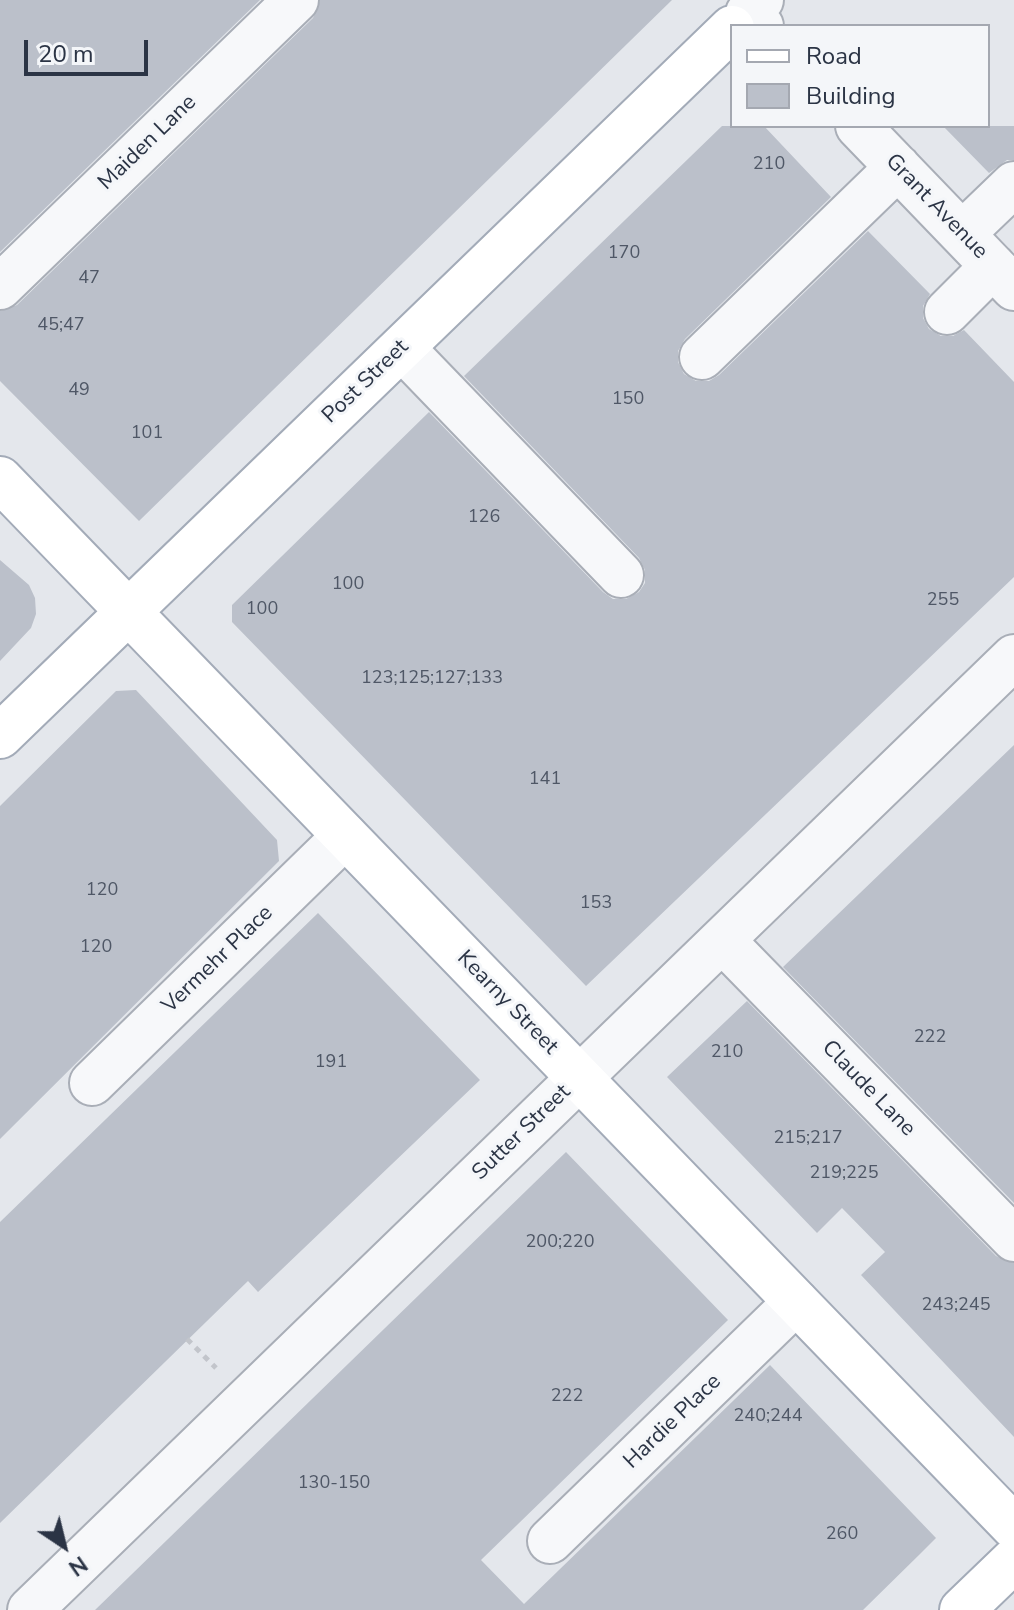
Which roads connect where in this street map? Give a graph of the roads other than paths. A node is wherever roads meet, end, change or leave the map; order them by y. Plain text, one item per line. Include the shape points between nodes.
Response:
1 (296, 0) edge
2 (730, 30) edge
3 (860, 128) edge
4 (898, 167) junction
5 (1014, 184) edge
6 (962, 234) junction
7 (1004, 277) edge
8 (0, 287) edge
9 (947, 312) dead end
10 (402, 348) junction
11 (702, 357) dead end
12 (0, 479) edge
13 (621, 575) dead end
14 (128, 612) junction
15 (1014, 657) edge
16 (0, 736) edge
17 (345, 836) junction
18 (722, 940) junction
19 (579, 1078) junction
20 (92, 1083) dead end
21 (1014, 1239) edge
22 (796, 1302) junction
23 (1014, 1527) edge
24 (550, 1541) dead end
25 (1014, 1560) edge
26 (56, 1601) edge
27 (962, 1610) edge

1 - 8 street, Maiden Lane
2 - 10 main road, Post Street
3 - 4 street, Grant Avenue
4 - 6 street, Grant Avenue
4 - 11 street
5 - 6 street
6 - 7 street, Grant Avenue
7 - 9 street
10 - 13 street
10 - 14 main road, Post Street
12 - 14 main road, Kearny Street
14 - 16 main road, Post Street
14 - 17 main road, Kearny Street
15 - 18 street, Sutter Street
17 - 19 main road, Kearny Street
17 - 20 street, Vermehr Place
18 - 19 street, Sutter Street
18 - 21 street, Claude Lane
19 - 22 main road, Kearny Street
19 - 26 street, Sutter Street
22 - 23 main road, Kearny Street
22 - 24 street, Hardie Place
25 - 27 main road

